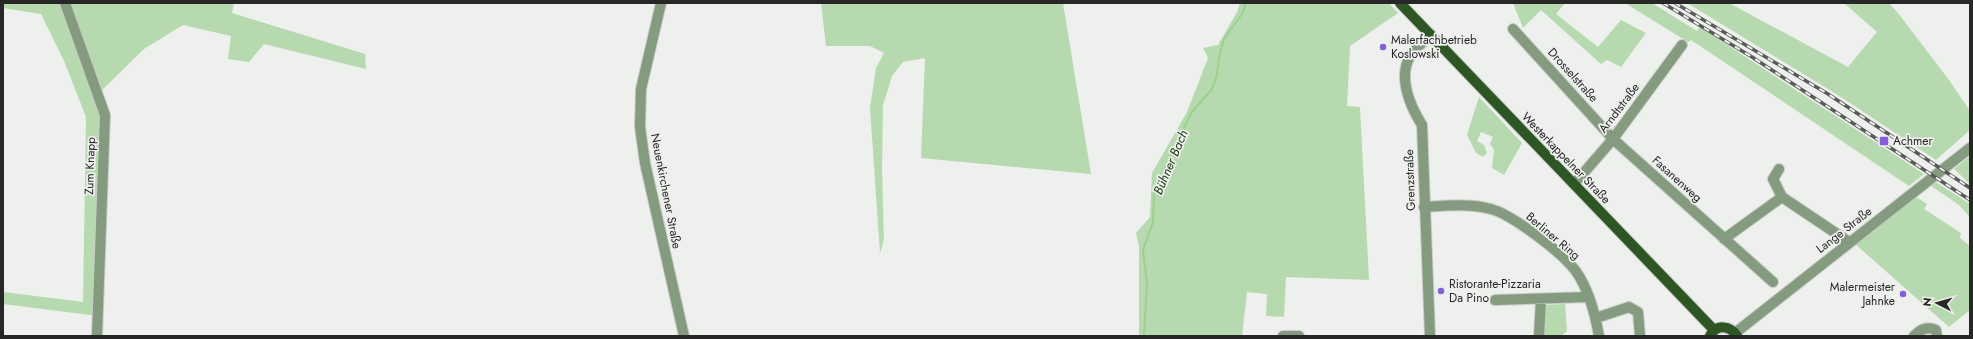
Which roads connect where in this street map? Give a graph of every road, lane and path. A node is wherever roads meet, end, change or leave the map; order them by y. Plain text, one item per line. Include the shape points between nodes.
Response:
1 (64, 3) edge
2 (661, 3) edge
3 (1400, 3) edge
4 (1513, 30) dead end
5 (1431, 35) junction
6 (1682, 46) dead end
7 (1613, 139) junction
8 (1970, 148) edge
9 (1779, 169) dead end
10 (1574, 184) junction
11 (1782, 197) junction
12 (1424, 207) junction
13 (1724, 239) junction
14 (1849, 242) junction
15 (1773, 282) dead end
16 (1589, 297) junction
17 (1495, 300) dead end
18 (1541, 300) junction
19 (1596, 318) junction
20 (1712, 333) edge
21 (1736, 334) edge
22 (97, 336) edge
23 (684, 336) edge
24 (1283, 336) edge
25 (1299, 336) edge
26 (1430, 336) edge
27 (1539, 336) edge
28 (1598, 336) edge
29 (1640, 336) edge
30 (1914, 336) edge
31 (1937, 336) edge

1 - 22 street, Zum Knapp via 105,116
2 - 23 street, Neuenkirchener Straße via 641,89 640,127 645,162
3 - 5 main road, Westerkappelner Straße
4 - 7 street, Drosselstraße
5 - 10 main road, Westerkappelner Straße
5 - 12 street, Grenzstraße via 1410,55 1406,73 1407,94 1422,125
6 - 7 street, Arndtstraße
7 - 10 street, Arndtstraße
7 - 13 street, Fasanenweg
8 - 14 street, Lange Straße
9 - 11 street via 1773,179
10 - 20 main road, Westerkappelner Straße
11 - 13 street
11 - 14 street
12 - 16 street, Berliner Ring via 1463,205 1492,209 1521,224 1575,270
12 - 26 street, Grenzstraße
13 - 15 street, Fasanenweg
14 - 21 street, Lange Straße
16 - 18 street
16 - 19 street, Berliner Ring
17 - 18 street
18 - 27 street
19 - 28 street, Berliner Ring
19 - 29 street via 1629,307 1638,312
20 - 21 main road via 1723,327
24 - 25 street
30 - 31 street via 1924,328 1930,327 1936,330

